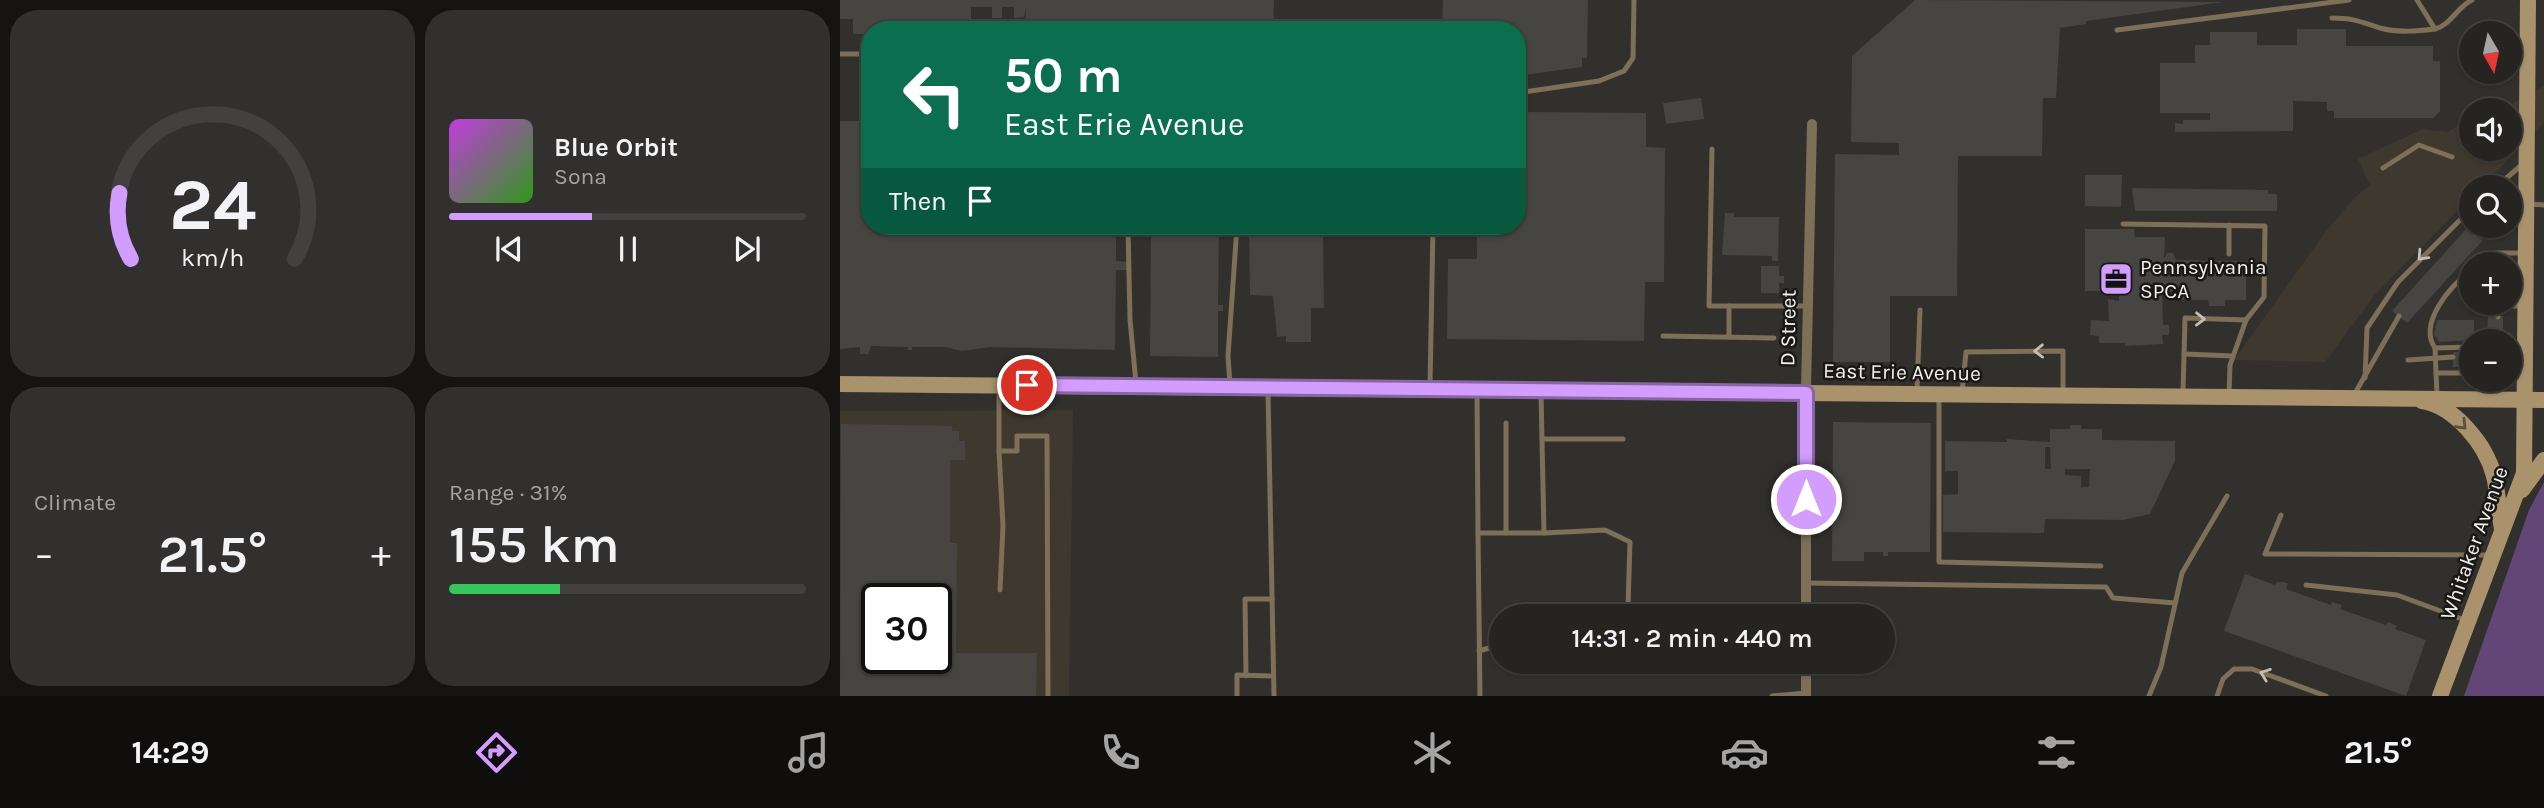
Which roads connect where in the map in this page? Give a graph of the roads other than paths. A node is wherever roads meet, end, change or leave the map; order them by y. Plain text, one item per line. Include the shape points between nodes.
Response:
1 (1634, 0) edge
2 (2349, 0) edge
3 (2417, 0) edge
4 (2472, 0) edge
5 (2528, 0) edge
6 (2332, 18) dead end
7 (2435, 29) junction
8 (2117, 30) dead end
9 (840, 54) edge
10 (861, 54) edge
11 (1526, 92) edge
12 (1812, 124) dead end
13 (1712, 149) dead end
14 (2452, 157) dead end
15 (2526, 161) junction
16 (2384, 168) dead end
17 (2510, 175) edge
18 (2522, 196) edge
19 (2522, 204) edge
20 (2544, 205) edge
21 (2459, 221) edge
22 (2123, 224) dead end
23 (2229, 225) junction
24 (2522, 232) edge
25 (1128, 235) edge
26 (1236, 235) edge
27 (1433, 235) edge
28 (2525, 253) joint
29 (2229, 254) dead end
30 (2459, 285) edge
31 (1729, 306) junction
32 (1808, 306) junction
33 (2522, 306) edge
34 (2525, 306) junction
35 (1920, 310) dead end
36 (2399, 316) dead end
37 (2246, 320) junction
38 (2521, 329) edge
39 (1663, 337) dead end
40 (1729, 337) junction
41 (1774, 338) dead end
42 (2459, 347) edge
43 (2435, 348) junction
44 (2184, 354) junction
45 (2233, 356) junction
46 (2452, 357) dead end
47 (2436, 359) junction
48 (2444, 359) junction
49 (2409, 360) dead end
50 (2453, 364) dead end
51 (2436, 373) junction
52 (2459, 373) edge
53 (2365, 378) junction
54 (840, 384) edge
55 (1000, 385) junction
56 (1136, 386) junction
57 (2522, 386) edge
58 (1230, 387) junction
59 (1268, 387) junction
60 (1430, 389) junction
61 (1477, 390) junction
62 (1541, 390) junction
63 (2492, 392) edge
64 (1806, 393) junction
65 (1916, 394) junction
66 (1939, 394) junction
67 (1962, 394) junction
68 (2063, 395) junction
69 (2183, 396) junction
70 (2229, 397) junction
71 (2354, 398) junction
72 (2402, 398) junction
73 (2437, 398) junction
74 (2492, 399) junction
75 (2524, 399) junction
76 (2544, 400) edge
77 (1506, 423) dead end
78 (1542, 439) junction
79 (1623, 439) dead end
80 (999, 450) junction
81 (2544, 460) edge
82 (2227, 496) dead end
83 (2514, 501) junction
84 (2281, 515) dead end
85 (2502, 532) junction
86 (1478, 533) junction
87 (1506, 533) junction
88 (1544, 533) junction
89 (2493, 555) junction
90 (2101, 566) dead end
91 (1806, 583) junction
92 (2306, 585) dead end
93 (1000, 590) dead end
94 (1272, 599) junction
95 (2175, 603) junction
96 (1628, 604) edge
97 (1806, 604) edge
98 (2468, 621) junction
99 (1489, 648) edge
100 (1479, 651) junction
101 (1806, 674) edge
102 (1246, 676) junction
103 (1273, 676) junction
104 (1806, 695) edge
105 (1048, 696) edge
106 (1237, 696) edge
107 (1273, 696) edge
108 (1480, 696) edge
109 (1772, 696) edge
110 (2150, 696) edge
111 (2217, 696) edge
112 (2326, 696) edge
113 (2440, 696) edge

1 - 11 lane via 1633,58 1624,71 1599,81
2 - 8 lane
3 - 7 lane
4 - 7 lane via 2444,27
5 - 15 main road, Whitaker Avenue
6 - 7 lane via 2356,18 2381,29
9 - 10 lane
12 - 32 street, D Street
13 - 31 lane via 1709,306
14 - 16 lane via 2419,145
15 - 17 lane
15 - 18 main road, Whitaker Avenue
19 - 20 lane
21 -> 53 lane via 2398,282 2367,328
22 - 23 lane
23 - 29 lane
23 - 37 lane via 2265,226 2264,297
24 - 28 main road, Whitaker Avenue
25 - 56 lane
26 - 58 lane
27 - 60 lane
28 - 34 main road, Whitaker Avenue
30 - 43 lane via 2430,318 2429,339
31 - 32 lane
31 - 40 lane
32 - 64 street, D Street
33 - 34 lane
34 - 38 main road, Whitaker Avenue
35 - 65 lane
36 - 53 lane
44 -> 37 lane via 2185,318
37 - 45 lane
39 - 40 lane
40 - 41 lane
42 - 43 lane
43 - 47 lane
44 - 45 lane
44 - 69 lane
45 - 70 lane
46 - 48 lane
47 - 48 lane
47 - 49 lane
47 - 51 lane
48 - 50 lane
51 - 52 lane
51 - 73 lane
53 - 71 lane
54 - 55 main road, East Erie Avenue
55 - 56 main road, East Erie Avenue
55 - 80 lane
56 - 58 main road, East Erie Avenue
57 - 75 main road, Whitaker Avenue
58 - 59 main road, East Erie Avenue
59 - 60 main road, East Erie Avenue
59 - 94 lane
60 - 61 main road, East Erie Avenue
61 - 62 main road, East Erie Avenue
61 - 86 lane
62 - 64 main road, East Erie Avenue
62 - 78 lane
63 - 74 lane
64 - 65 main road, East Erie Avenue
64 - 91 street, D Street
65 - 66 main road, East Erie Avenue
66 - 67 main road, East Erie Avenue
66 - 90 lane via 1939,562
67 - 68 main road, East Erie Avenue
68 -> 67 lane via 2063,351 1966,352
68 - 69 main road, East Erie Avenue
69 - 70 main road, East Erie Avenue
70 - 71 main road, East Erie Avenue
71 - 72 main road, East Erie Avenue
72 - 73 main road, East Erie Avenue
72 -> 85 main road via 2428,402 2453,416 2480,443 2494,474
73 - 74 main road, East Erie Avenue
74 - 75 main road, East Erie Avenue
75 - 76 main road, East Erie Avenue
75 - 83 main road, Whitaker Avenue via 2524,473
77 - 87 lane
78 - 79 lane
78 - 88 lane
80 - 93 lane
80 - 105 lane via 1017,451 1017,436 1047,436
81 - 83 main road
82 - 95 lane via 2182,573
83 - 85 main road, Whitaker Avenue
84 - 89 lane via 2265,554
85 - 89 main road, Whitaker Avenue
86 - 87 lane
86 - 100 lane
87 - 88 lane
88 - 96 lane via 1605,530 1630,542
89 - 98 main road, Whitaker Avenue
91 - 95 lane via 2106,587 2113,598
91 - 97 street, D Street
92 - 98 lane via 2396,595
94 - 102 lane via 1245,598
94 - 103 lane
95 - 110 lane
98 - 113 main road, Whitaker Avenue
99 - 100 lane
100 - 108 lane
101 - 104 street
102 - 103 lane
102 - 106 lane via 1237,676
103 - 107 lane
104 - 109 lane
112 -> 111 lane via 2252,669 2234,669 2223,679

